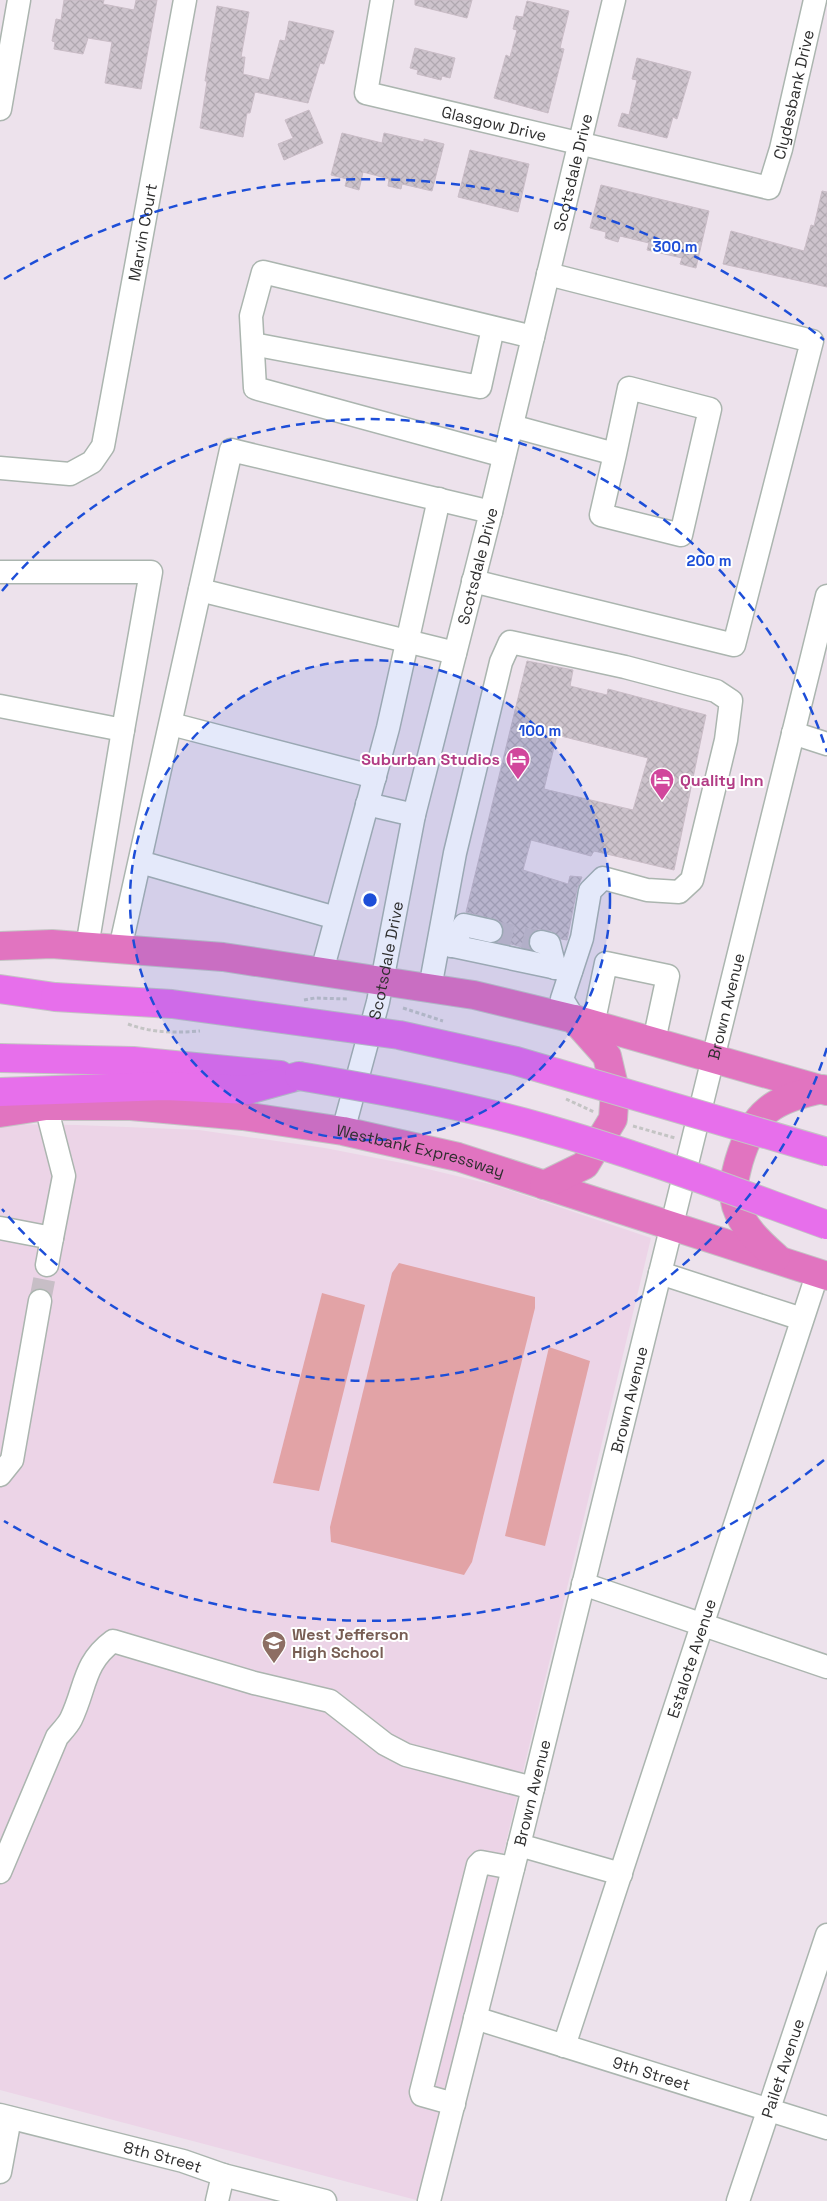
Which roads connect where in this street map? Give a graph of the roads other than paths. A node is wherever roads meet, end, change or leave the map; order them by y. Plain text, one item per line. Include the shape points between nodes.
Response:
1 (18, 0) edge
2 (185, 0) edge
3 (382, 0) edge
4 (614, 0) edge
5 (815, 0) edge
6 (0, 109) edge
7 (579, 142) junction
8 (769, 188) joint
9 (548, 274) junction
10 (493, 328) junction
11 (533, 337) junction
12 (253, 344) junction
13 (512, 426) junction
14 (615, 454) junction
15 (504, 456) junction
16 (0, 468) edge
17 (439, 499) junction
18 (491, 512) junction
19 (0, 572) edge
20 (473, 581) junction
21 (200, 590) junction
22 (827, 596) edge
23 (407, 641) junction
24 (455, 653) junction
25 (0, 706) edge
26 (171, 724) junction
27 (123, 730) junction
28 (793, 733) junction
29 (827, 744) edge
30 (374, 777) junction
31 (367, 804) junction
32 (414, 815) junction
33 (140, 862) junction
34 (336, 918) junction
35 (491, 931) tunnel mouth
36 (541, 942) tunnel mouth
37 (445, 944) junction
38 (87, 947) junction
39 (2, 948) edge
40 (120, 949) junction
41 (322, 970) junction
42 (563, 970) junction
43 (382, 980) junction
44 (430, 988) junction
45 (0, 989) edge
46 (0, 997) edge
47 (55, 997) junction
48 (583, 1022) junction
49 (654, 1042) junction
50 (0, 1058) edge
51 (714, 1058) junction
52 (299, 1076) junction
53 (825, 1090) edge
54 (0, 1092) edge
55 (17, 1107) edge
56 (343, 1131) junction
57 (827, 1152) edge
58 (544, 1185) junction
59 (827, 1225) edge
60 (672, 1226) junction
61 (0, 1228) edge
62 (52, 1238) junction
63 (778, 1259) junction
64 (47, 1264) tunnel mouth
65 (660, 1273) junction
66 (822, 1274) edge
67 (40, 1301) tunnel mouth
68 (802, 1319) junction
69 (0, 1475) edge
70 (583, 1584) junction
71 (701, 1626) junction
72 (827, 1667) edge
73 (533, 1788) junction
74 (520, 1845) junction
75 (513, 1868) junction
76 (0, 1872) edge
77 (621, 1874) junction
78 (827, 1935) edge
79 (475, 2018) junction
80 (564, 2046) junction
81 (454, 2104) junction
82 (770, 2110) junction
83 (5, 2116) edge
84 (827, 2128) edge
85 (0, 2172) edge
86 (223, 2175) junction
87 (217, 2201) edge
88 (325, 2201) edge
89 (429, 2201) edge
90 (738, 2201) edge

1 - 6 street
2 - 16 street, Marvin Court via 103,446 92,462 70,474
3 - 7 street, Glasgow Drive via 366,93
4 - 7 street, Scotsdale Drive
5 - 8 street, Clydesbank Drive
7 - 8 street, Glasgow Drive
7 - 9 street, Scotsdale Drive
9 - 11 street, Scotsdale Drive
9 - 20 street via 812,341 734,645
10 - 11 street
10 - 12 street via 480,387
10 - 12 street via 262,272 251,316
11 - 13 street, Scotsdale Drive
12 - 15 street via 255,388
13 - 14 street
13 - 15 street, Scotsdale Drive
14 - 14 street via 601,515 681,535 710,409 629,388
15 - 18 street, Scotsdale Drive
17 - 18 street
17 - 21 street via 232,450
17 - 23 street
18 - 20 street, Scotsdale Drive
19 - 27 street via 151,572
20 - 24 street, Scotsdale Drive
21 - 23 street
21 - 26 street
22 - 28 street, Brown Avenue
23 - 24 street
23 - 30 street
24 - 32 street, Scotsdale Drive
25 - 27 street
26 - 30 street
26 - 33 street
27 - 38 street
28 - 29 street
28 - 51 street, Brown Avenue
30 - 31 street
31 - 32 street
31 - 34 street
32 - 43 street, Scotsdale Drive
33 - 34 street
33 - 40 street
34 - 41 street
35 - 37 street via 464,925
36 - 42 street via 549,944
37 - 42 street
37 - 42 street via 460,834 501,662 510,642 626,667 716,691 731,701 726,740 692,880 679,892 647,890 603,878 590,891 582,938
37 - 44 street
38 - 39 main road via 52,944
38 - 40 main road
40 - 41 main road via 223,957
41 - 43 main road
42 - 48 street via 562,999
43 - 44 main road
43 - 56 street, Scotsdale Drive
44 - 48 main road via 474,995
45 - 47 highway
46 - 47 highway
47 - 57 highway, bridge via 172,1004 399,1035 516,1061
48 - 49 main road
48 - 49 street via 606,963 668,976
48 - 58 main road via 606,1056 615,1090 613,1119 584,1165
49 - 51 main road
50 - 52 highway via 133,1062
51 - 53 main road
51 - 60 street, Brown Avenue
52 - 54 highway via 248,1090 165,1086
52 - 59 highway, bridge via 431,1101 544,1128 660,1164
53 - 63 main road via 779,1102 758,1118 745,1141 734,1179 735,1201 747,1227
55 - 56 main road, Westbank Expressway via 131,1106 243,1116
55 - 62 street via 64,1176
56 - 58 main road, Westbank Expressway via 458,1158
58 - 60 main road, Westbank Expressway
60 - 63 main road, Westbank Expressway
60 - 65 street, Brown Avenue
61 - 62 street
62 - 64 street
63 - 66 main road, Westbank Expressway
65 - 68 street
65 - 70 street, Brown Avenue
66 - 68 street, Estalote Avenue
67 - 69 street via 12,1460
68 - 71 street, Estalote Avenue
70 - 71 street
70 - 73 street, Brown Avenue
71 - 72 street
71 - 77 street, Estalote Avenue
73 - 74 street, Brown Avenue
73 - 76 street via 406,1755 385,1744 330,1701 254,1683 113,1641 91,1663 71,1720 57,1737
74 - 75 street, Brown Avenue
74 - 77 street
75 - 79 street, Brown Avenue
75 - 81 street via 481,1862 471,1893 422,2096
77 - 80 street, Estalote Avenue
78 - 82 street, Pailet Avenue
79 - 80 street, 9th Street
79 - 81 street, Brown Avenue
80 - 82 street, 9th Street
81 - 89 street, Brown Avenue
82 - 84 street, 9th Street
82 - 90 street, Pailet Avenue
83 - 85 street
83 - 86 street, 8th Street via 183,2161
86 - 87 street
86 - 88 street, 8th Street

